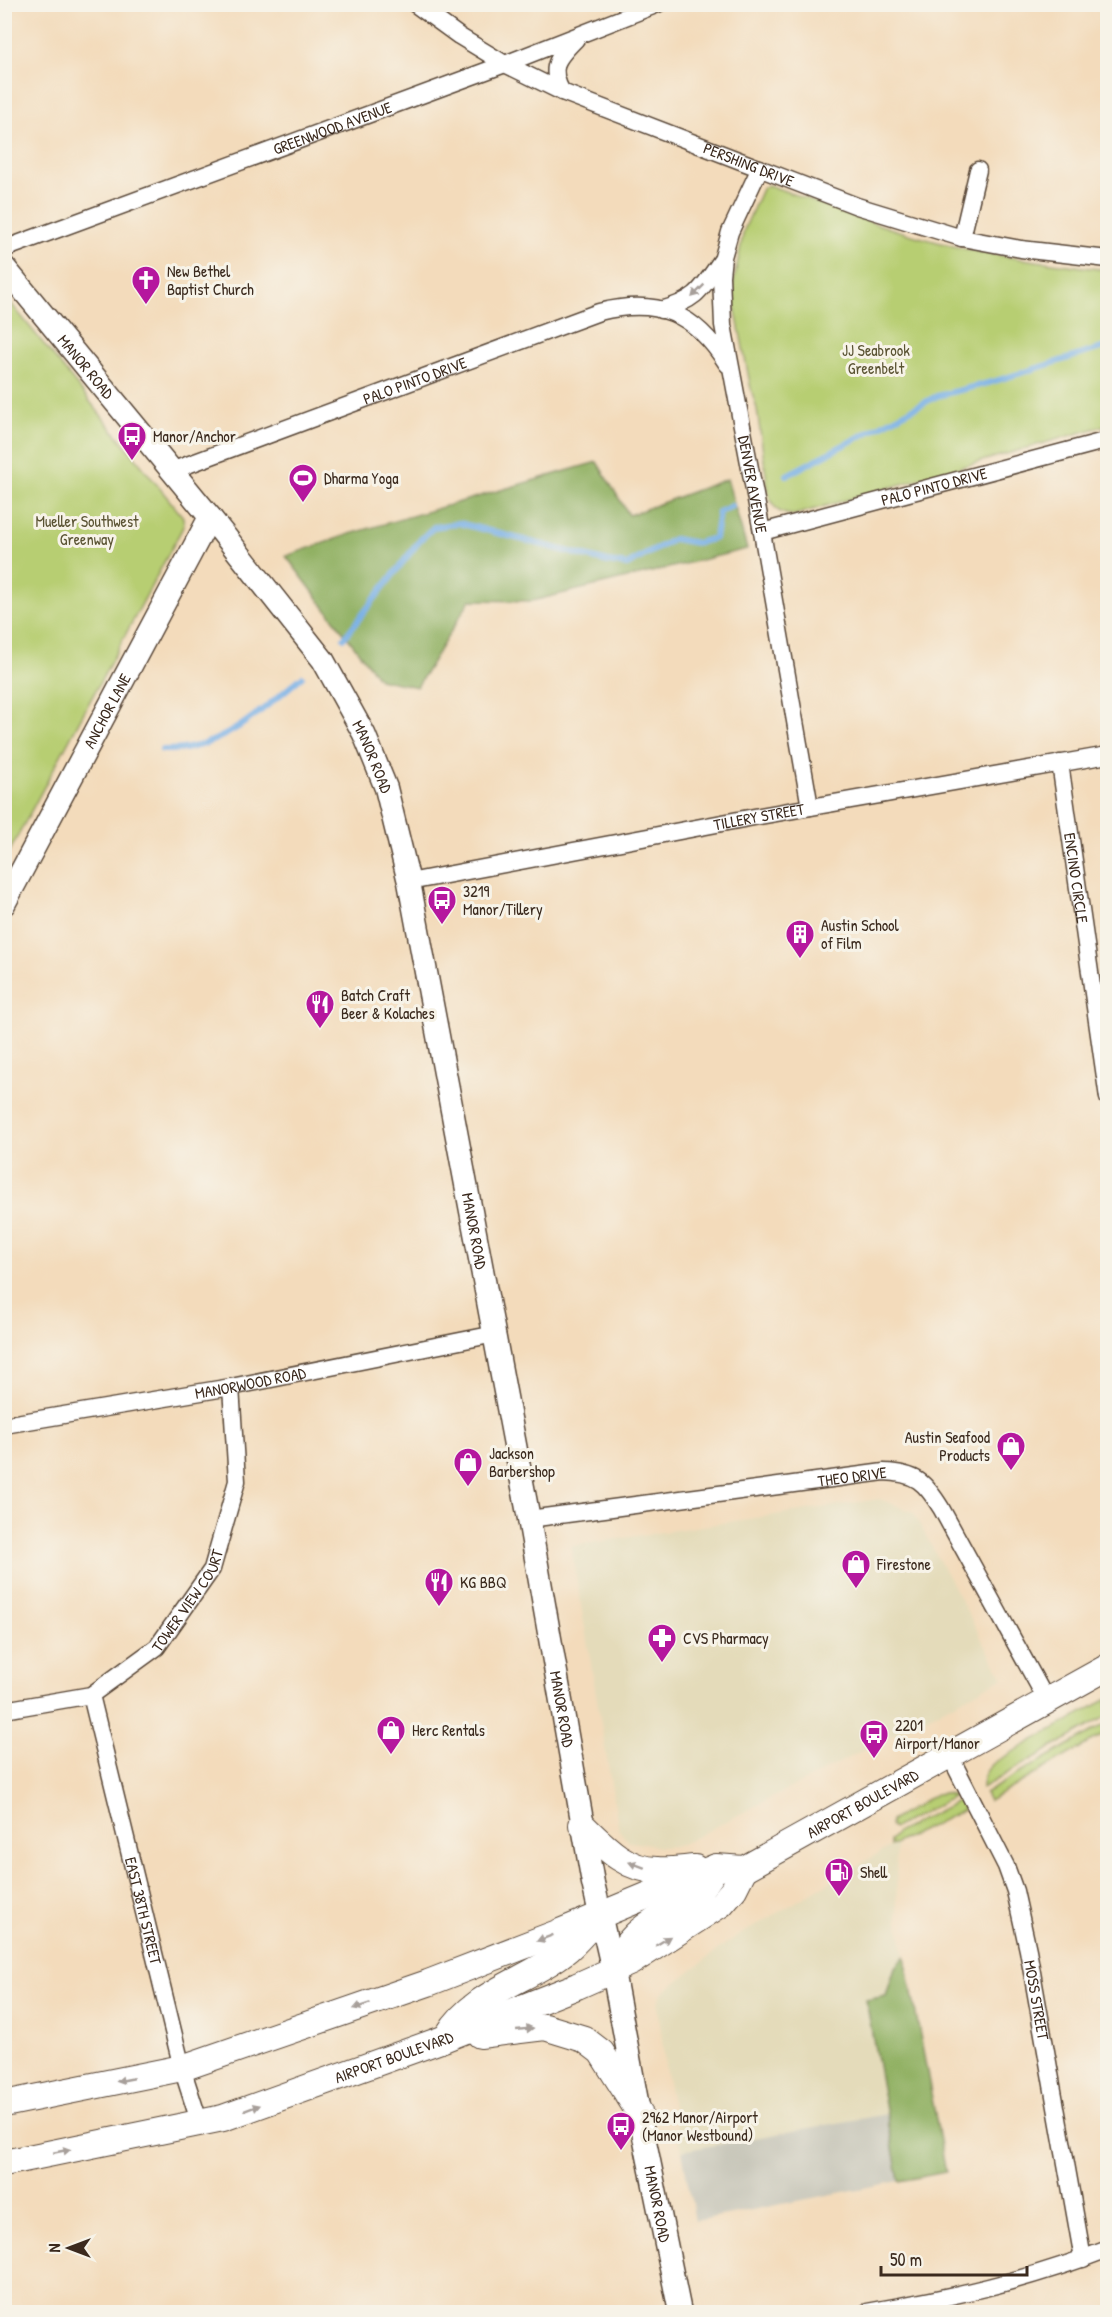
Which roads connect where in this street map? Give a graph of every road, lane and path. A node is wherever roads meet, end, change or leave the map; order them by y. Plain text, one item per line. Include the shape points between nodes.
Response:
1 (415, 4) edge
2 (658, 4) edge
3 (580, 35) junction
4 (505, 64) junction
5 (562, 92) junction
6 (760, 168) junction
7 (978, 170) dead end
8 (962, 238) junction
9 (4, 249) edge
10 (723, 257) junction
11 (1107, 259) edge
12 (4, 267) edge
13 (662, 310) junction
14 (732, 372) junction
15 (1107, 440) edge
16 (171, 471) junction
17 (210, 517) junction
18 (762, 532) junction
19 (1107, 754) edge
20 (1060, 763) junction
21 (810, 807) junction
22 (409, 882) junction
23 (4, 904) edge
24 (1107, 1098) edge
25 (495, 1334) junction
26 (231, 1387) junction
27 (4, 1425) edge
28 (530, 1519) junction
29 (1107, 1667) edge
30 (90, 1695) junction
31 (1047, 1701) junction
32 (4, 1710) edge
33 (950, 1756) junction
34 (582, 1824) junction
35 (716, 1867) junction
36 (744, 1869) junction
37 (599, 1915) junction
38 (612, 1971) junction
39 (446, 2038) junction
40 (182, 2068) junction
41 (4, 2104) edge
42 (639, 2112) junction
43 (200, 2124) junction
44 (4, 2163) edge
45 (1107, 2249) edge
46 (1083, 2259) junction
47 (680, 2313) edge
48 (867, 2313) edge

1 - 4 street, PERSHING DRIVE
2 - 3 street, GREENWOOD AVENUE
3 - 4 street, GREENWOOD AVENUE
3 - 5 street via 557,62 555,76
4 - 5 street, PERSHING DRIVE
4 - 9 street, GREENWOOD AVENUE
5 - 6 street, PERSHING DRIVE
6 - 8 street, PERSHING DRIVE via 857,206
6 - 10 street, DENVER AVENUE via 730,232
7 - 8 street
8 - 11 street, PERSHING DRIVE
10 -> 13 street, PALO PINTO DRIVE via 694,296
10 - 14 street, DENVER AVENUE via 723,325
12 - 16 main road, MANOR ROAD
13 - 14 street, PALO PINTO DRIVE via 695,324 713,341
13 - 16 street, PALO PINTO DRIVE via 641,306 599,312
14 - 18 street, DENVER AVENUE
15 - 18 street, PALO PINTO DRIVE
16 - 17 main road, MANOR ROAD
17 - 22 main road, MANOR ROAD via 323,660 345,698 386,788
17 - 23 main road, ANCHOR LANE
18 - 21 street, DENVER AVENUE
19 - 20 street, TILLERY STREET
20 - 21 street, TILLERY STREET
20 - 24 street, ENCINO CIRCLE
21 - 22 street, TILLERY STREET
22 - 25 main road, MANOR ROAD
25 - 26 street, MANORWOOD ROAD
25 - 28 main road, MANOR ROAD
26 - 27 street, MANORWOOD ROAD
26 - 30 street, TOWER VIEW COURT via 237,1481 212,1569 157,1647
28 - 31 street, THEO DRIVE via 902,1472 930,1490
28 - 34 main road, MANOR ROAD
29 - 31 main road, AIRPORT BOULEVARD
30 - 32 street, TOWER VIEW COURT
30 - 40 street, EAST 38TH STREET
31 - 33 main road, AIRPORT BOULEVARD
33 - 36 main road, AIRPORT BOULEVARD
33 - 46 street, MOSS STREET via 1015,1891
35 -> 34 main road via 654,1871 632,1866 610,1852
34 - 37 main road, MANOR ROAD
35 - 36 main road
35 - 37 main road
35 - 38 main road via 696,1891 635,1933
38 -> 36 main road, AIRPORT BOULEVARD via 721,1904 735,1889
37 - 38 main road, MANOR ROAD
37 - 39 main road via 566,1951 463,2015
37 -> 40 main road via 428,1983
38 - 39 main road, AIRPORT BOULEVARD
38 - 42 main road, MANOR ROAD
39 -> 42 main road via 545,2027 584,2039 601,2052
43 -> 39 main road, AIRPORT BOULEVARD
40 -> 41 main road
40 - 43 street, EAST 38TH STREET
42 - 47 main road, MANOR ROAD
44 -> 43 main road, AIRPORT BOULEVARD
45 - 46 street
46 - 48 street via 999,2286

